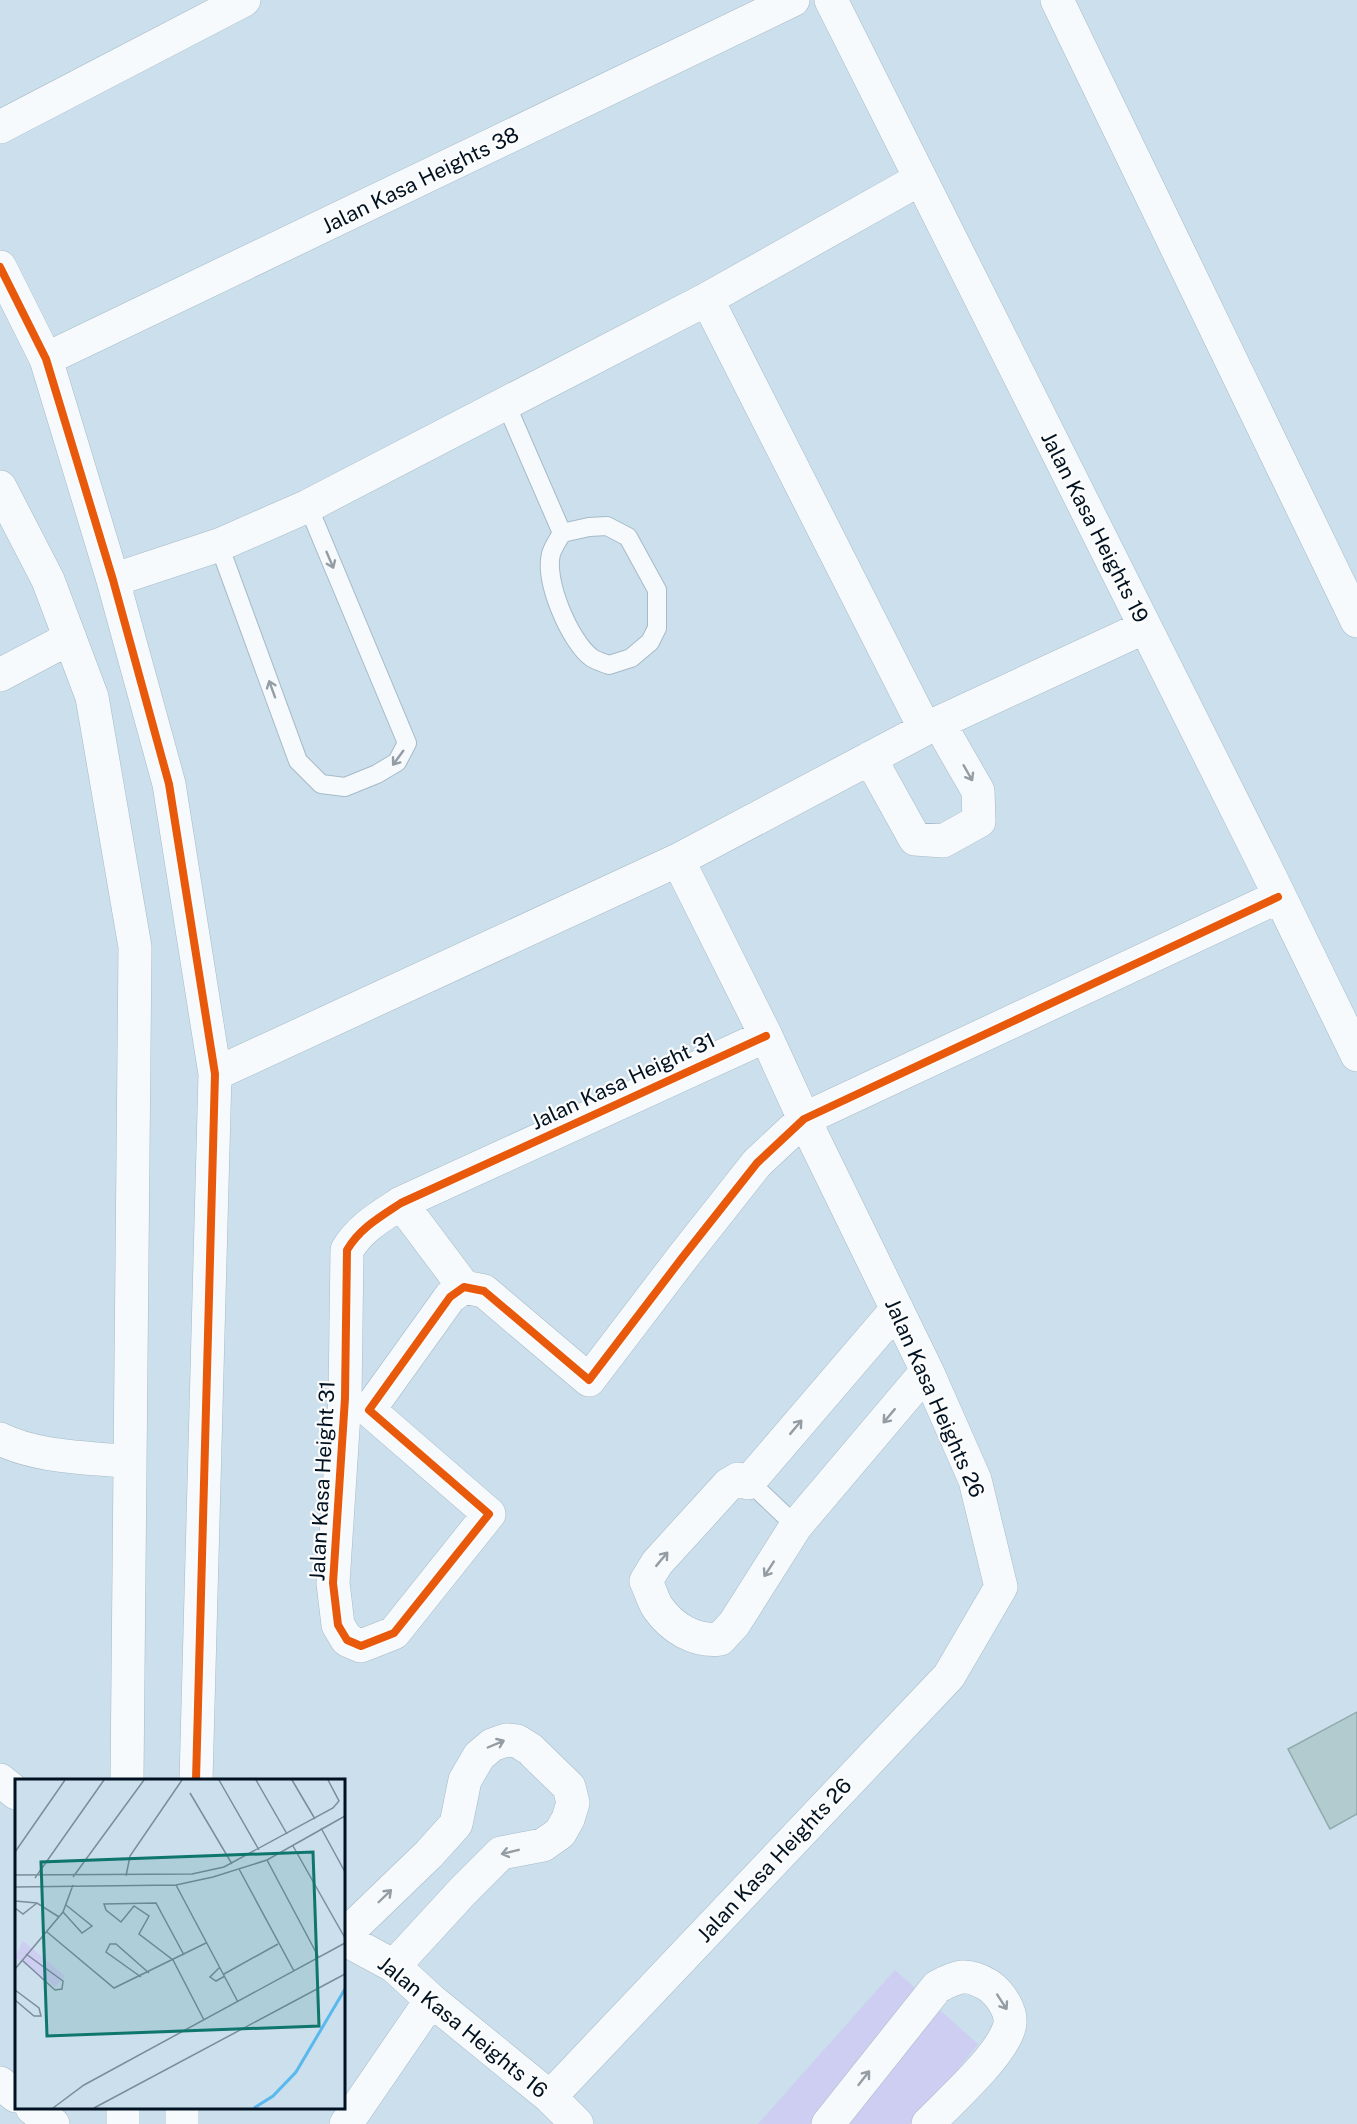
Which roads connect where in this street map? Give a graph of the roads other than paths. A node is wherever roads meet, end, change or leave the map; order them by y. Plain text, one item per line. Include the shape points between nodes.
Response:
1 (244, 0) edge
2 (793, 0) edge
3 (831, 0) edge
4 (1058, 0) edge
5 (0, 126) edge
6 (920, 179) junction
7 (0, 267) edge
8 (707, 299) junction
9 (46, 359) junction
10 (506, 404) junction
11 (0, 488) edge
12 (308, 506) junction
13 (562, 533) junction
14 (219, 545) junction
15 (113, 579) junction
16 (1357, 621) edge
17 (1145, 627) junction
18 (70, 638) junction
19 (0, 675) edge
20 (932, 726) junction
21 (870, 758) junction
22 (678, 860) junction
23 (1278, 897) junction
24 (766, 1036) junction
25 (1357, 1055) edge
26 (215, 1074) junction
27 (804, 1119) junction
28 (401, 1203) junction
29 (464, 1287) junction
30 (897, 1309) junction
31 (927, 1371) junction
32 (357, 1404) junction
33 (0, 1439) edge
34 (130, 1462) junction
35 (748, 1483) junction
36 (796, 1526) junction
37 (127, 1779) edge
38 (196, 1779) edge
39 (0, 1780) edge
40 (15, 1792) edge
41 (345, 1937) edge
42 (345, 1939) edge
43 (394, 1966) junction
44 (431, 2000) junction
45 (0, 2083) edge
46 (15, 2095) edge
47 (550, 2097) junction
48 (33, 2109) edge
49 (53, 2124) edge
50 (346, 2124) edge
51 (577, 2124) edge
52 (828, 2124) edge
53 (928, 2124) edge

1 - 5 street
2 - 9 street, Jalan Kasa Heights 38
3 - 6 street, Jalan Kasa Heights 19
4 - 16 street
6 - 8 street
6 - 17 street, Jalan Kasa Heights 19
7 - 9 street
8 - 10 street
8 - 20 street
9 - 15 street
10 - 12 street
10 - 13 lane
11 - 18 street via 48,580
12 - 14 street
12 -> 14 lane via 407,743 397,762 377,774 345,787 321,784 298,760
13 - 13 lane via 607,526 628,537 649,573 657,590 657,628 650,642 631,658 609,665 593,658 576,641 562,615 550,572 551,553
14 - 15 street
15 - 26 street via 169,784
17 - 20 street
17 - 23 street, Jalan Kasa Heights 19
18 - 19 street
18 - 34 street via 92,697 135,947
20 - 21 street
20 -> 21 street via 978,791 979,821 943,841 915,839
21 - 22 street
22 - 24 street, Jalan Kasa Heights 26
22 - 26 street
23 - 25 street, Jalan Kasa Heights 19
23 - 27 street
24 - 27 street, Jalan Kasa Heights 26
24 - 28 street, Jalan Kasa Height 31
26 - 38 street
27 - 29 street via 757,1163 589,1380 484,1291
27 - 30 street, Jalan Kasa Heights 26
28 - 29 street
28 - 32 street, Jalan Kasa Height 31 via 355,1236 347,1250
29 - 32 street, Jalan Kasa Height 31 via 450,1297
30 - 31 street, Jalan Kasa Heights 26
35 -> 30 street
31 -> 36 street
31 - 47 street, Jalan Kasa Heights 26 via 975,1480 1001,1587 949,1676
32 - 32 street, Jalan Kasa Height 31 via 489,1514 394,1633 361,1646 347,1640 338,1625 333,1583
33 - 34 street via 15,1447
34 - 37 street
35 - 36 lane
36 -> 35 street via 734,1624 720,1639 710,1641 684,1633 657,1607 646,1581 657,1563 728,1485 738,1479
39 - 40 street
41 -> 43 street via 456,1824 465,1780 479,1756 492,1744 517,1741 569,1787 573,1803 568,1819 560,1833 543,1845 501,1853
42 - 43 street, Jalan Kasa Heights 16
43 - 44 street, Jalan Kasa Heights 16
44 - 47 street, Jalan Kasa Heights 16
44 - 50 street
45 - 46 street
47 - 51 street, Jalan Kasa Heights 16
48 - 49 street
52 -> 53 street via 937,1987 956,1976 976,1978 995,1990 1008,2010 1010,2027 984,2065

